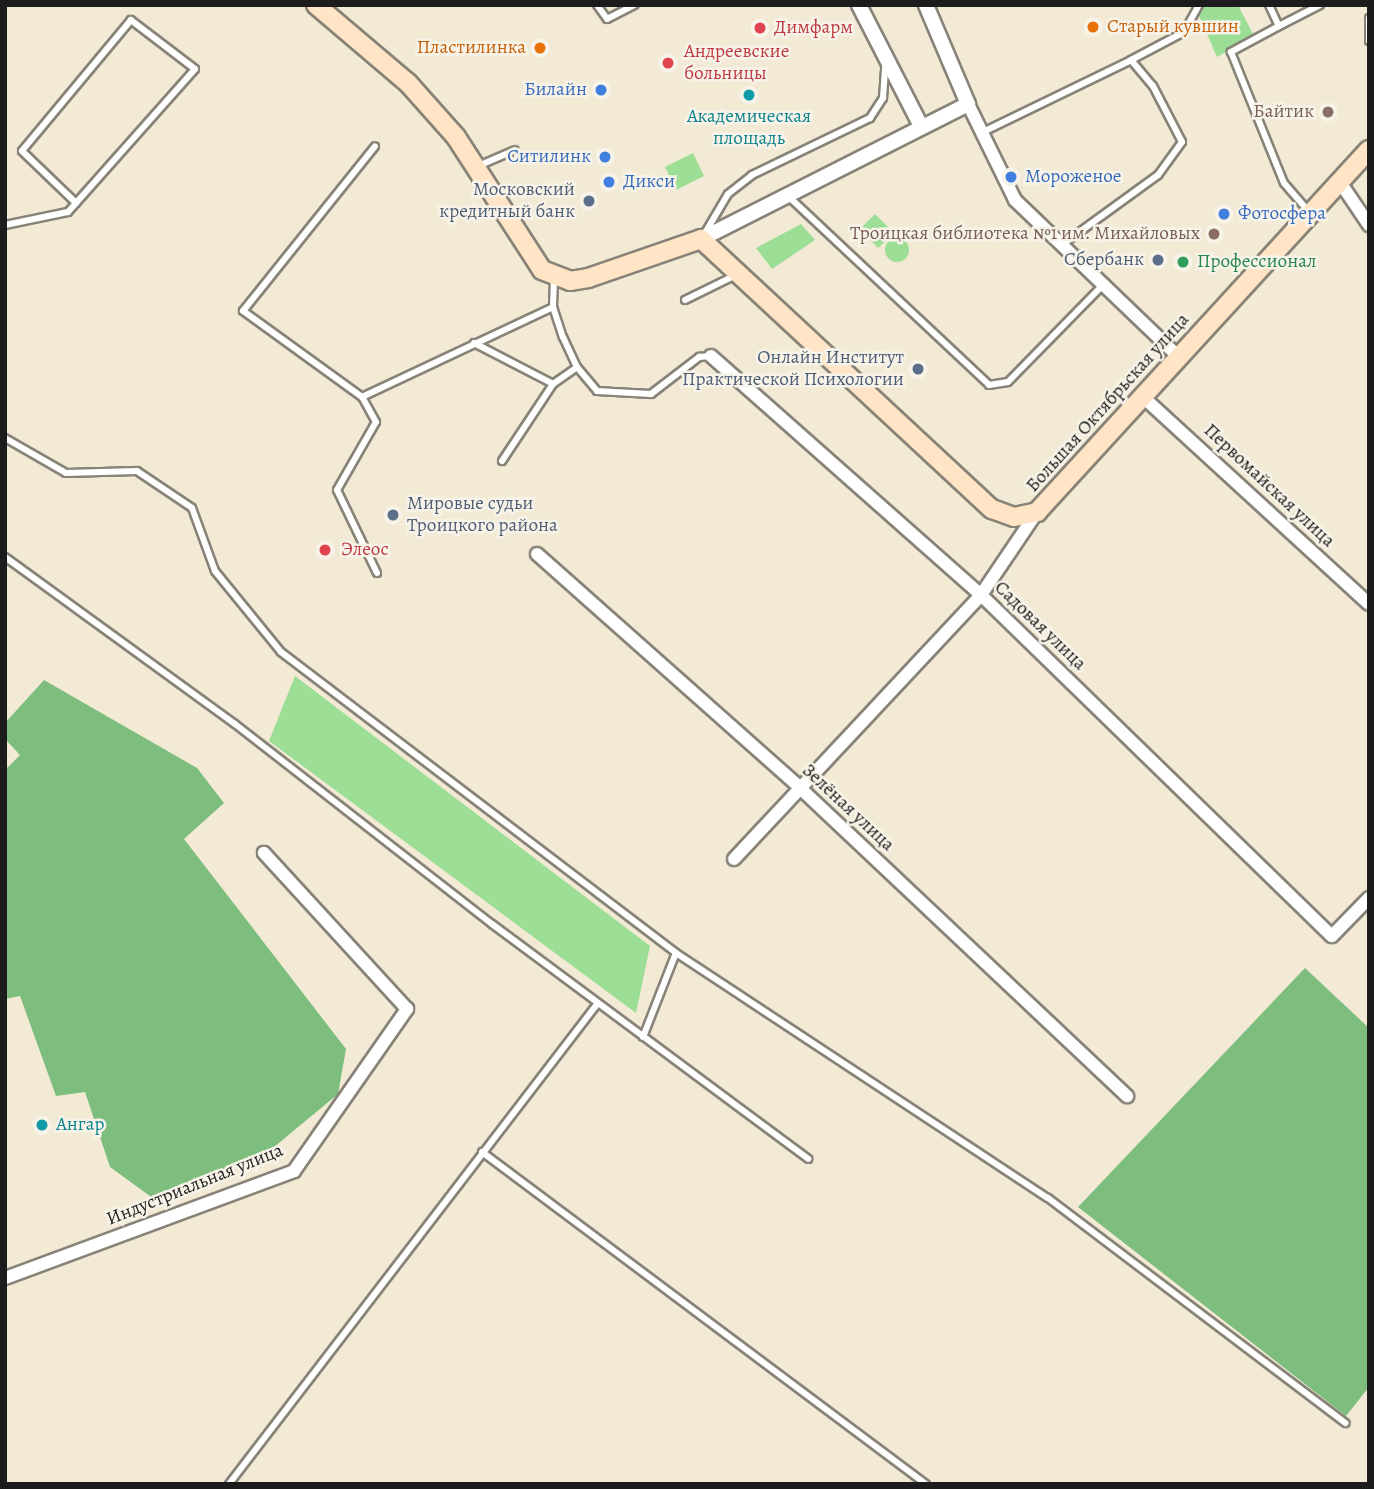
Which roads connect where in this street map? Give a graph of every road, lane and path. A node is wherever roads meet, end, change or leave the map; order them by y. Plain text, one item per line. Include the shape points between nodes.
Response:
1 (316, 5) edge
2 (597, 5) edge
3 (635, 5) edge
4 (859, 5) edge
5 (926, 5) edge
6 (1199, 5) edge
7 (1269, 5) edge
8 (1320, 5) edge
9 (1369, 18) edge
10 (1279, 26) junction
11 (877, 41) junction
12 (1369, 41) edge
13 (1131, 60) junction
14 (968, 104) junction
15 (921, 126) junction
16 (981, 133) junction
17 (375, 146) dead end
18 (514, 150) dead end
19 (1369, 150) edge
20 (478, 166) junction
21 (1340, 182) junction
22 (787, 195) junction
23 (76, 203) junction
24 (1311, 213) junction
25 (1369, 225) edge
26 (5, 226) edge
27 (701, 239) junction
28 (1063, 244) junction
29 (741, 273) junction
30 (554, 278) junction
31 (1105, 282) junction
32 (685, 300) dead end
33 (553, 307) junction
34 (474, 343) junction
35 (711, 356) joint
36 (1180, 357) junction
37 (577, 367) junction
38 (553, 384) junction
39 (362, 397) junction
40 (1143, 397) junction
41 (5, 438) edge
42 (502, 461) dead end
43 (1037, 512) junction
44 (537, 554) dead end
45 (5, 557) edge
46 (377, 573) dead end
47 (981, 595) junction
48 (1369, 604) edge
49 (799, 787) junction
50 (264, 853) dead end
51 (734, 859) dead end
52 (1369, 898) edge
53 (676, 953) junction
54 (598, 1003) junction
55 (643, 1037) junction
56 (1127, 1096) dead end
57 (482, 1152) junction
58 (808, 1159) dead end
59 (5, 1278) edge
60 (1345, 1423) dead end
61 (229, 1484) edge
62 (926, 1484) edge

1 - 20 main road via 408,83
2 - 3 lane via 607,19
4 - 11 street
5 - 14 street
6 - 13 lane via 1184,32
7 - 10 lane
8 - 10 lane
9 - 12 lane
10 - 24 lane via 1231,52 1284,183
11 - 15 street
11 - 27 lane via 886,70 883,98 870,118 751,175 728,194
13 - 16 lane
13 - 28 lane via 1163,103 1182,142 1158,175
14 - 15 street
14 - 16 street
15 - 22 street
16 - 28 street via 1015,200
17 - 39 lane via 243,311
18 - 20 lane
19 - 21 main road, Большая Октябрьская улица
20 - 30 main road via 530,254
21 - 24 main road, Большая Октябрьская улица
21 - 25 street
22 - 27 street
22 - 31 lane via 989,385 1008,382
23 - 23 lane via 22,151 131,20 195,69
23 - 26 lane via 68,212
24 - 36 main road, Большая Октябрьская улица
27 - 29 main road, Большая Октябрьская улица
27 - 30 main road via 588,278
28 - 31 street
29 - 32 lane
29 - 43 main road, Большая Октябрьская улица via 992,509 1014,517
30 - 33 lane
31 - 36 street
33 - 34 lane
33 - 37 lane
34 - 38 lane
34 - 39 lane
35 - 37 lane via 699,357 660,390 640,396 597,391
35 - 47 street, Садовая улица
36 - 40 main road, Большая Октябрьская улица
37 - 38 lane
38 - 42 lane
39 - 46 lane via 376,422 337,490
40 - 43 main road, Большая Октябрьская улица
40 - 48 street, Первомайская улица
41 - 53 lane via 66,473 137,471 192,508 215,570 281,652
43 - 47 street
44 - 49 street, Зелёная улица
45 - 54 lane via 235,724
47 - 49 street
47 - 52 street, Садовая улица via 1332,936
49 - 51 street
49 - 56 street, Зелёная улица
50 - 59 street, Индустриальная улица via 407,1009 294,1171
53 - 55 lane
53 - 60 lane via 1048,1198
54 - 55 lane
54 - 57 lane
55 - 58 lane
57 - 61 lane
57 - 62 lane

